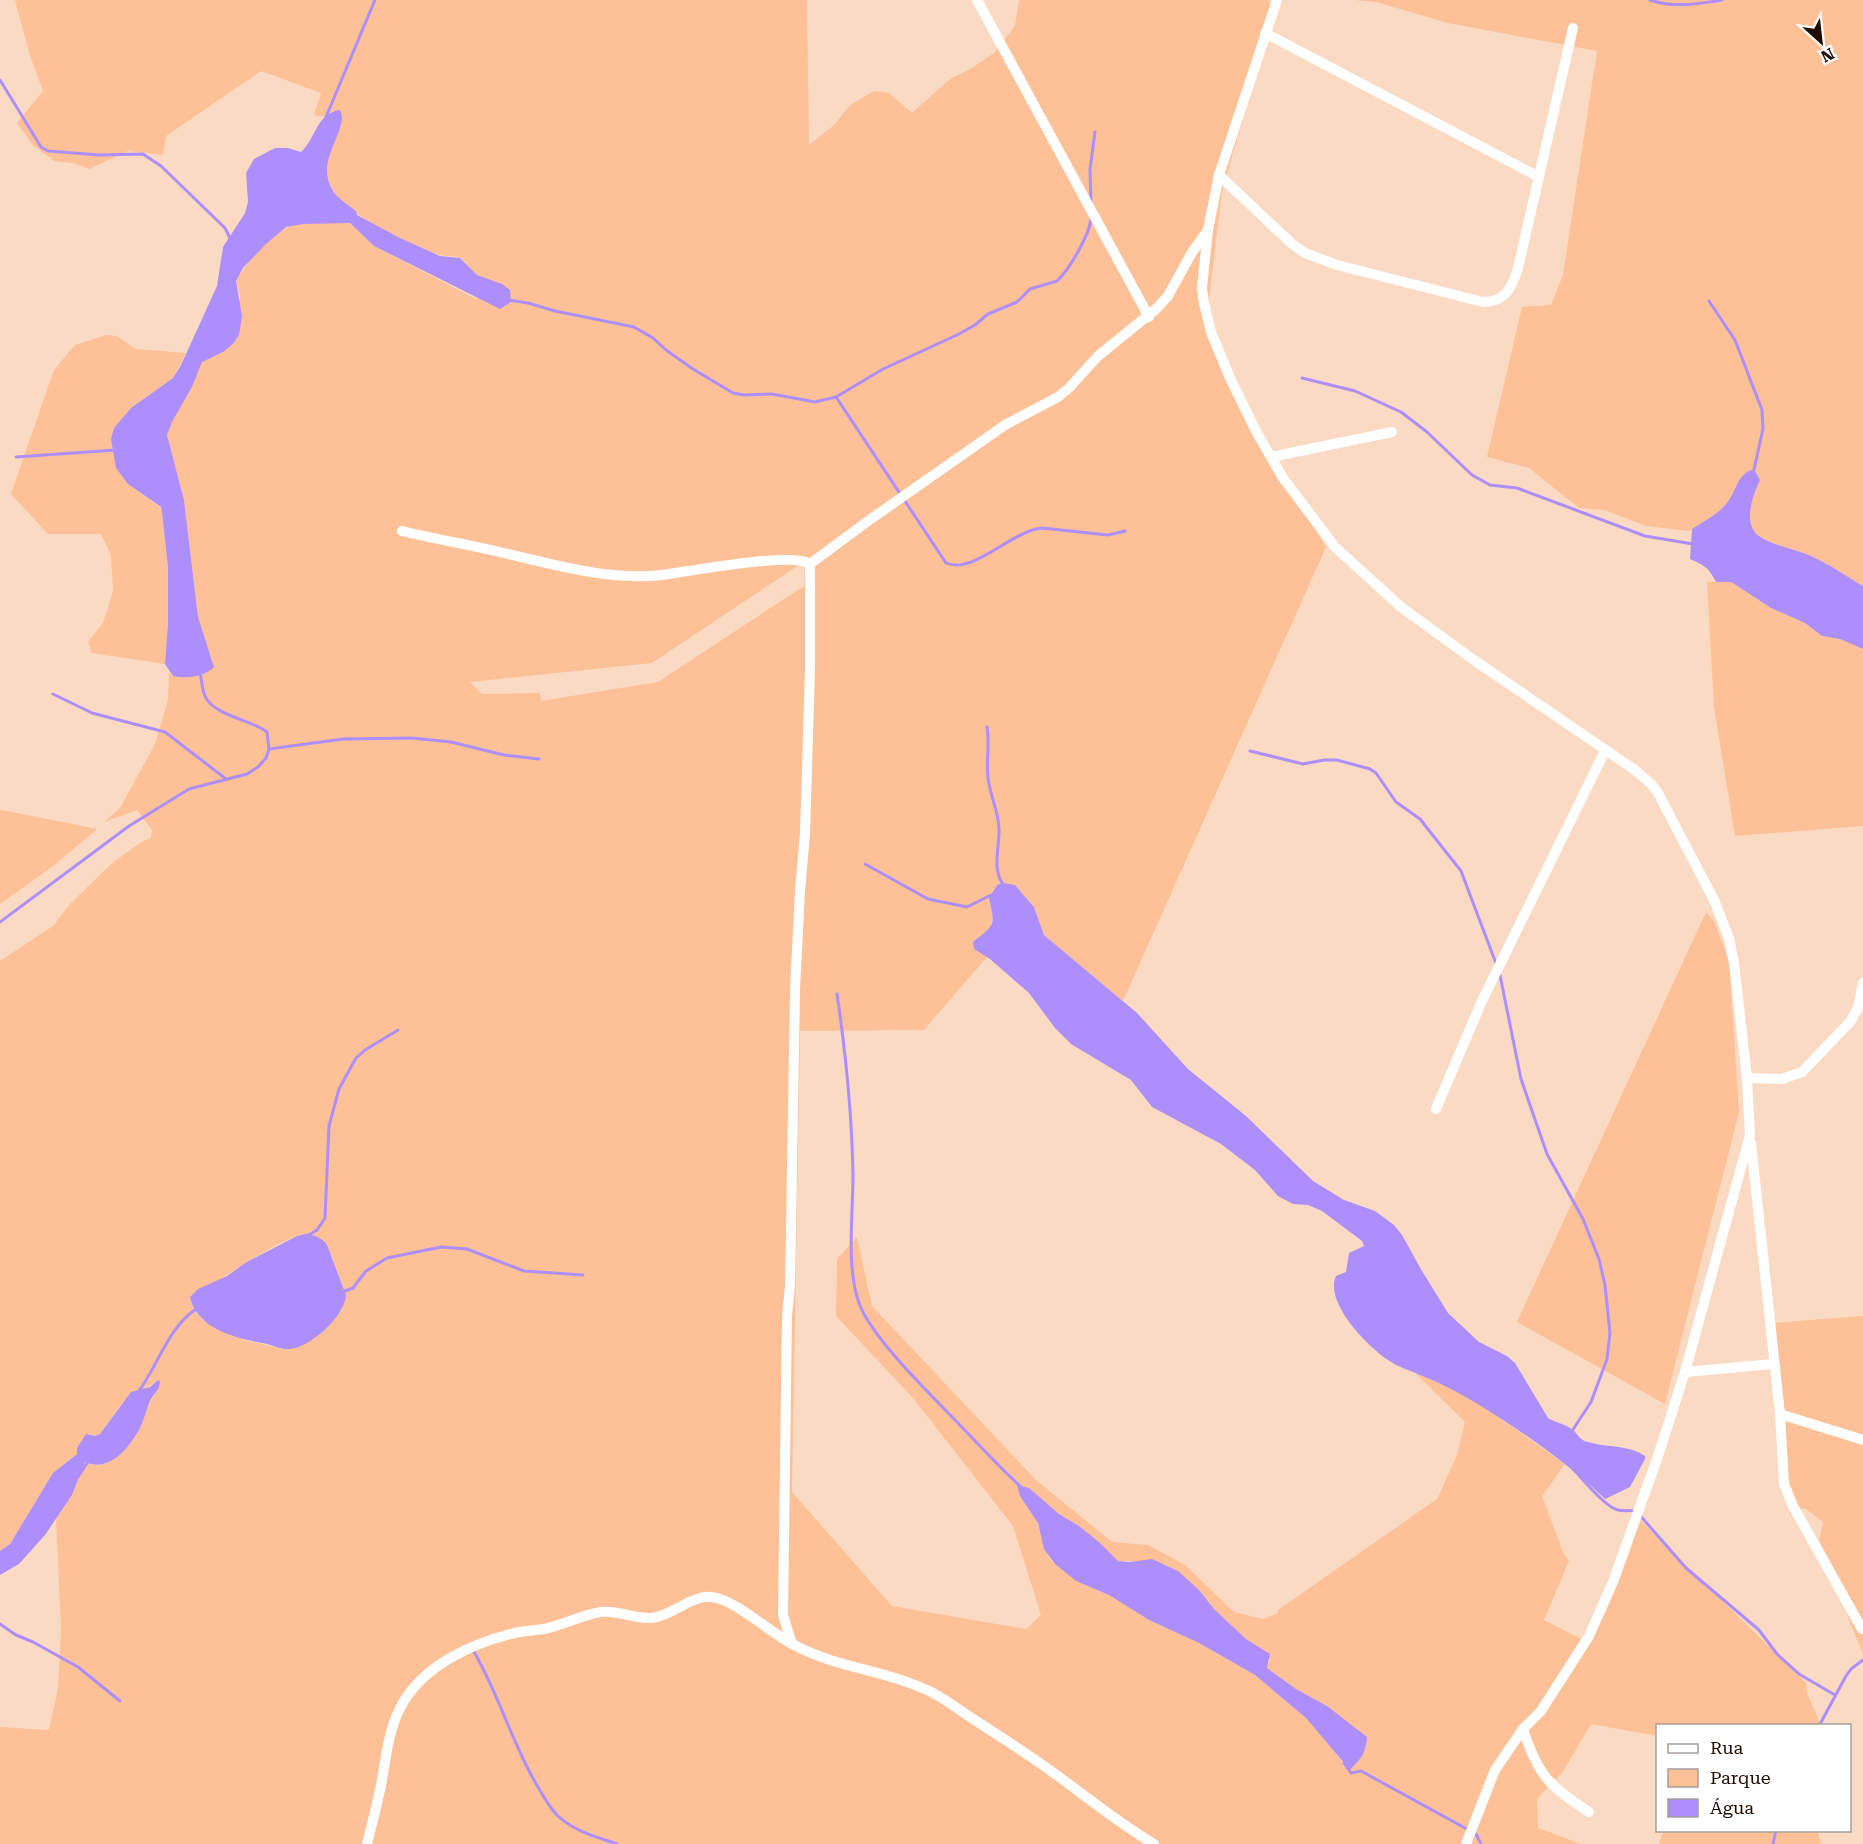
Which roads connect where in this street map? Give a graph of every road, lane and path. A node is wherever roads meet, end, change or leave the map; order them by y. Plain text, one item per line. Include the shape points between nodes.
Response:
1 (977, 0) edge
2 (1277, 0) edge
3 (1573, 28) dead end
4 (1265, 33) junction
5 (1219, 175) junction
6 (1539, 177) junction
7 (1208, 230) junction
8 (1149, 316) junction
9 (1392, 432) dead end
10 (1270, 457) junction
11 (402, 531) dead end
12 (810, 564) junction
13 (1605, 751) junction
14 (1863, 983) edge
15 (1746, 1078) junction
16 (1436, 1109) dead end
17 (1750, 1135) junction
18 (1773, 1364) junction
19 (1685, 1372) junction
20 (1780, 1414) junction
21 (1863, 1440) edge
22 (1862, 1629) edge
23 (792, 1644) junction
24 (1523, 1729) junction
25 (1589, 1812) dead end
26 (367, 1844) edge
27 (1154, 1844) edge
28 (1466, 1844) edge

1 - 8 street
2 - 4 street
3 - 6 street
4 - 5 street
4 - 6 street
5 - 6 street via 1305,253 1337,265 1483,302 1502,298 1513,283
5 - 7 street
7 - 8 street via 1168,296
7 - 10 street via 1202,288 1208,321 1230,378
8 - 12 street via 1098,356 1058,397 1005,425
9 - 10 street
10 - 13 street via 1327,537 1401,607
11 - 12 street via 562,567 611,574 660,575 795,559
12 - 23 street via 810,686 795,990 786,1369 783,1615
13 - 15 street via 1635,770 1658,793 1714,900 1734,963
13 - 16 street via 1481,1003
14 - 15 street via 1858,1008 1850,1022 1802,1072 1782,1079
15 - 17 street
17 - 18 street
17 - 19 street
18 - 19 street
18 - 20 street
19 - 24 street via 1658,1459 1600,1613 1541,1711
20 - 21 street
20 - 22 street via 1786,1491
23 - 26 street via 723,1600 711,1597 695,1599 670,1614 654,1618 604,1612 583,1616 488,1641 455,1654 420,1679 400,1707
23 - 27 street via 819,1658 908,1681 937,1695
24 - 25 street via 1540,1772 1559,1792
24 - 28 street via 1495,1770

